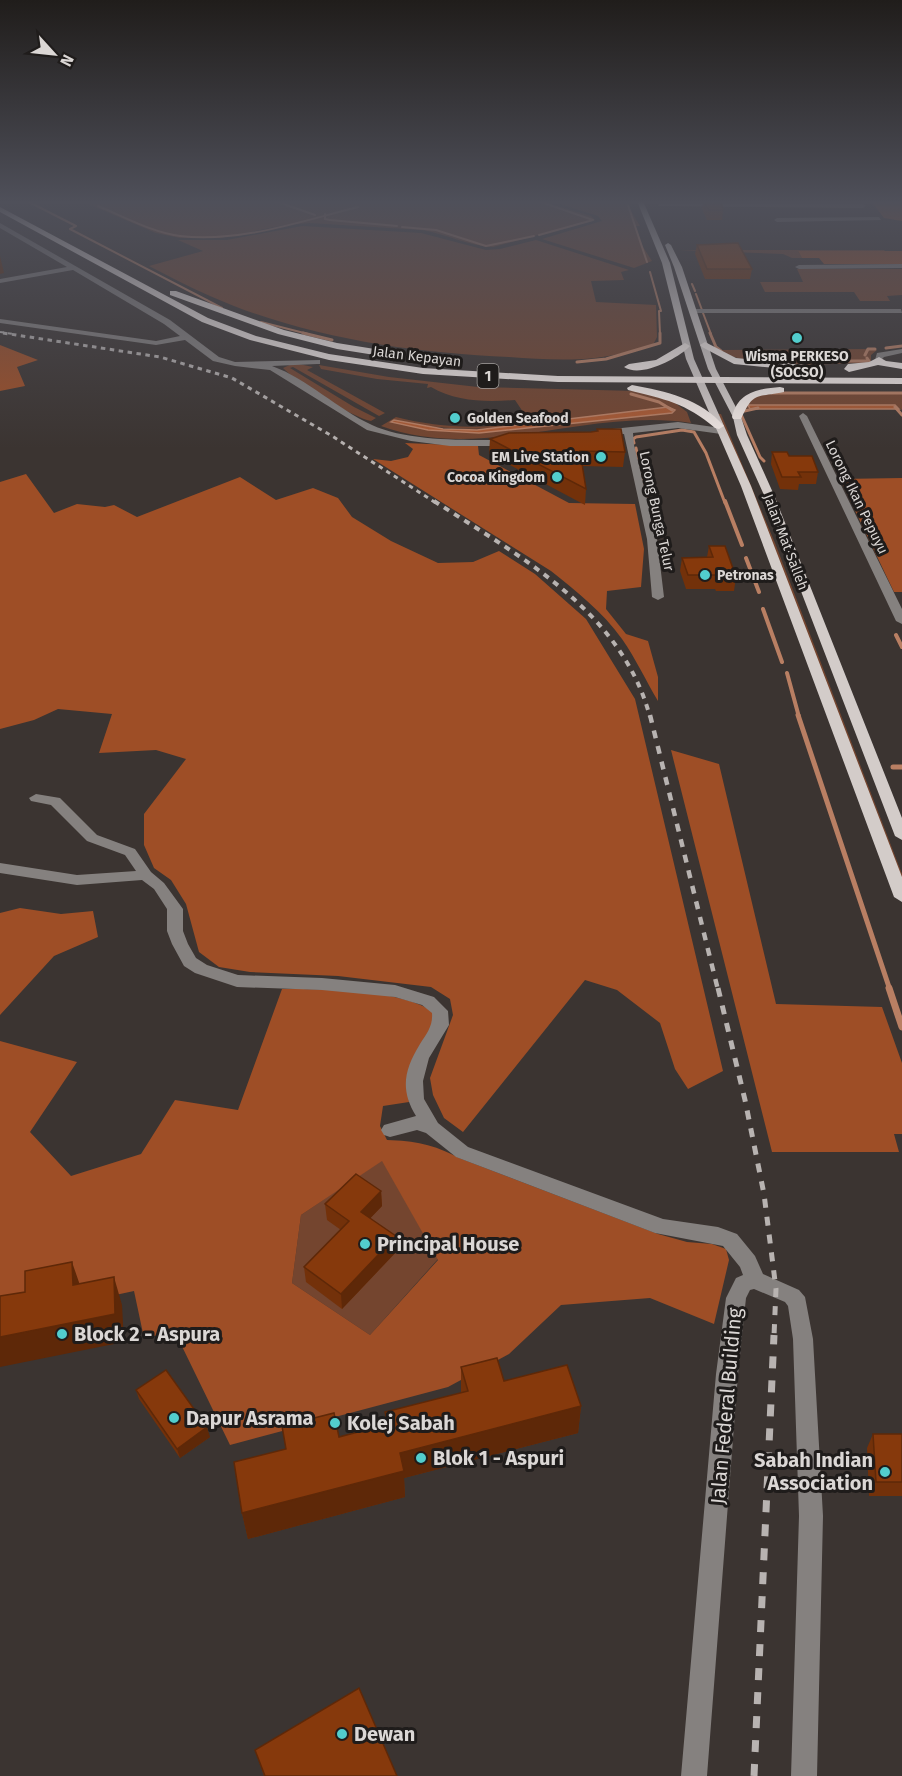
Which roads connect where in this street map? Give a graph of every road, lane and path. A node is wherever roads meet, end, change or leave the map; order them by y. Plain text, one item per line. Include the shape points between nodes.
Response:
1 (100, 284) edge
2 (138, 284) edge
3 (155, 284) edge
4 (671, 284) edge
5 (683, 284) edge
6 (172, 293) junction
7 (176, 305) junction
8 (901, 310) edge
9 (694, 311) junction
10 (0, 321) edge
11 (239, 330) junction
12 (187, 337) junction
13 (705, 345) junction
14 (686, 346) junction
15 (902, 351) edge
16 (413, 358) dead end
17 (879, 360) junction
18 (317, 362) junction
19 (460, 362) dead end
20 (285, 363) junction
21 (235, 364) junction
22 (535, 366) dead end
23 (617, 367) dead end
24 (628, 367) junction
25 (902, 367) edge
26 (671, 368) dead end
27 (682, 369) dead end
28 (694, 369) junction
29 (712, 369) junction
30 (902, 374) edge
31 (285, 376) junction
32 (902, 381) edge
33 (629, 387) junction
34 (702, 388) junction
35 (723, 388) junction
36 (791, 389) junction
37 (902, 389) edge
38 (803, 416) dead end
39 (736, 417) junction
40 (720, 429) junction
41 (628, 430) junction
42 (592, 434) edge
43 (525, 441) edge
44 (658, 597) dead end
45 (902, 621) edge
46 (36, 798) dead end
47 (902, 836) edge
48 (0, 868) edge
49 (145, 875) junction
50 (902, 897) edge
51 (432, 1128) junction
52 (390, 1130) dead end
53 (754, 1280) junction
54 (694, 1776) edge
55 (804, 1776) edge

1 - 12 street
2 - 7 highway, Jalan Kepayan / 1
3 - 6 highway, Jalan Kepayan / 1
4 - 14 main road, Jalan Mat Salleh
5 - 9 main road, Jalan Mat Salleh
6 - 11 highway, Jalan Kepayan / 1
6 - 16 highway via 250,323 308,339
7 - 11 highway, Jalan Kepayan / 1 via 205,320
7 - 18 highway via 198,323 244,344
8 - 9 street
9 - 13 main road, Jalan Mat Salleh
10 - 12 street via 156,343
11 - 30 highway, Jalan Kepayan / 1 via 357,357 492,371
11 - 32 highway, Jalan Kepayan / 1 via 273,344 329,357 478,376
12 - 21 street via 216,359
13 - 29 main road, Jalan Mat Salleh
13 - 29 highway via 734,361 812,368
14 - 24 highway via 657,365
14 - 28 main road, Jalan Mat Salleh
15 - 17 street via 884,353
17 - 25 highway
17 - 25 highway via 844,369
18 - 20 street
18 - 33 highway via 482,383
19 - 22 highway
20 - 21 street
20 - 31 street via 280,367
21 - 31 street via 272,368
23 - 24 highway
24 - 26 highway
27 - 28 highway
28 - 29 highway
28 - 34 main road, Jalan Mat Salleh
29 - 35 main road, Jalan Mat Salleh
31 - 43 street via 370,428 450,443
33 - 34 highway
33 - 40 highway via 666,394 693,405
34 - 35 highway
34 - 40 main road, Jalan Mat Salleh
35 - 36 highway
35 - 39 main road, Jalan Mat Salleh
36 - 37 highway
36 - 39 highway via 748,397 739,406
38 - 45 street, Lorong Ikan Pepuyu
39 - 47 main road, Jalan Mat Salleh
40 - 41 street via 678,425
40 - 50 main road, Jalan Mat Salleh via 794,607
41 - 42 street
41 - 44 street, Lorong Bunga Telur via 628,445 654,545
46 - 49 street via 55,801 92,838 130,852
48 - 49 street via 77,880
49 - 51 street via 159,886 175,909 175,931 180,944 190,962 201,969 237,981 395,992 428,1001 440,1011 441,1025 421,1057 414,1081 415,1100
51 - 52 street via 417,1123
51 - 53 street via 462,1152 662,1227 730,1240 748,1262
53 - 54 street, Jalan Federal Building via 743,1284 736,1298
53 - 55 street via 792,1296 798,1303 803,1339 811,1516

